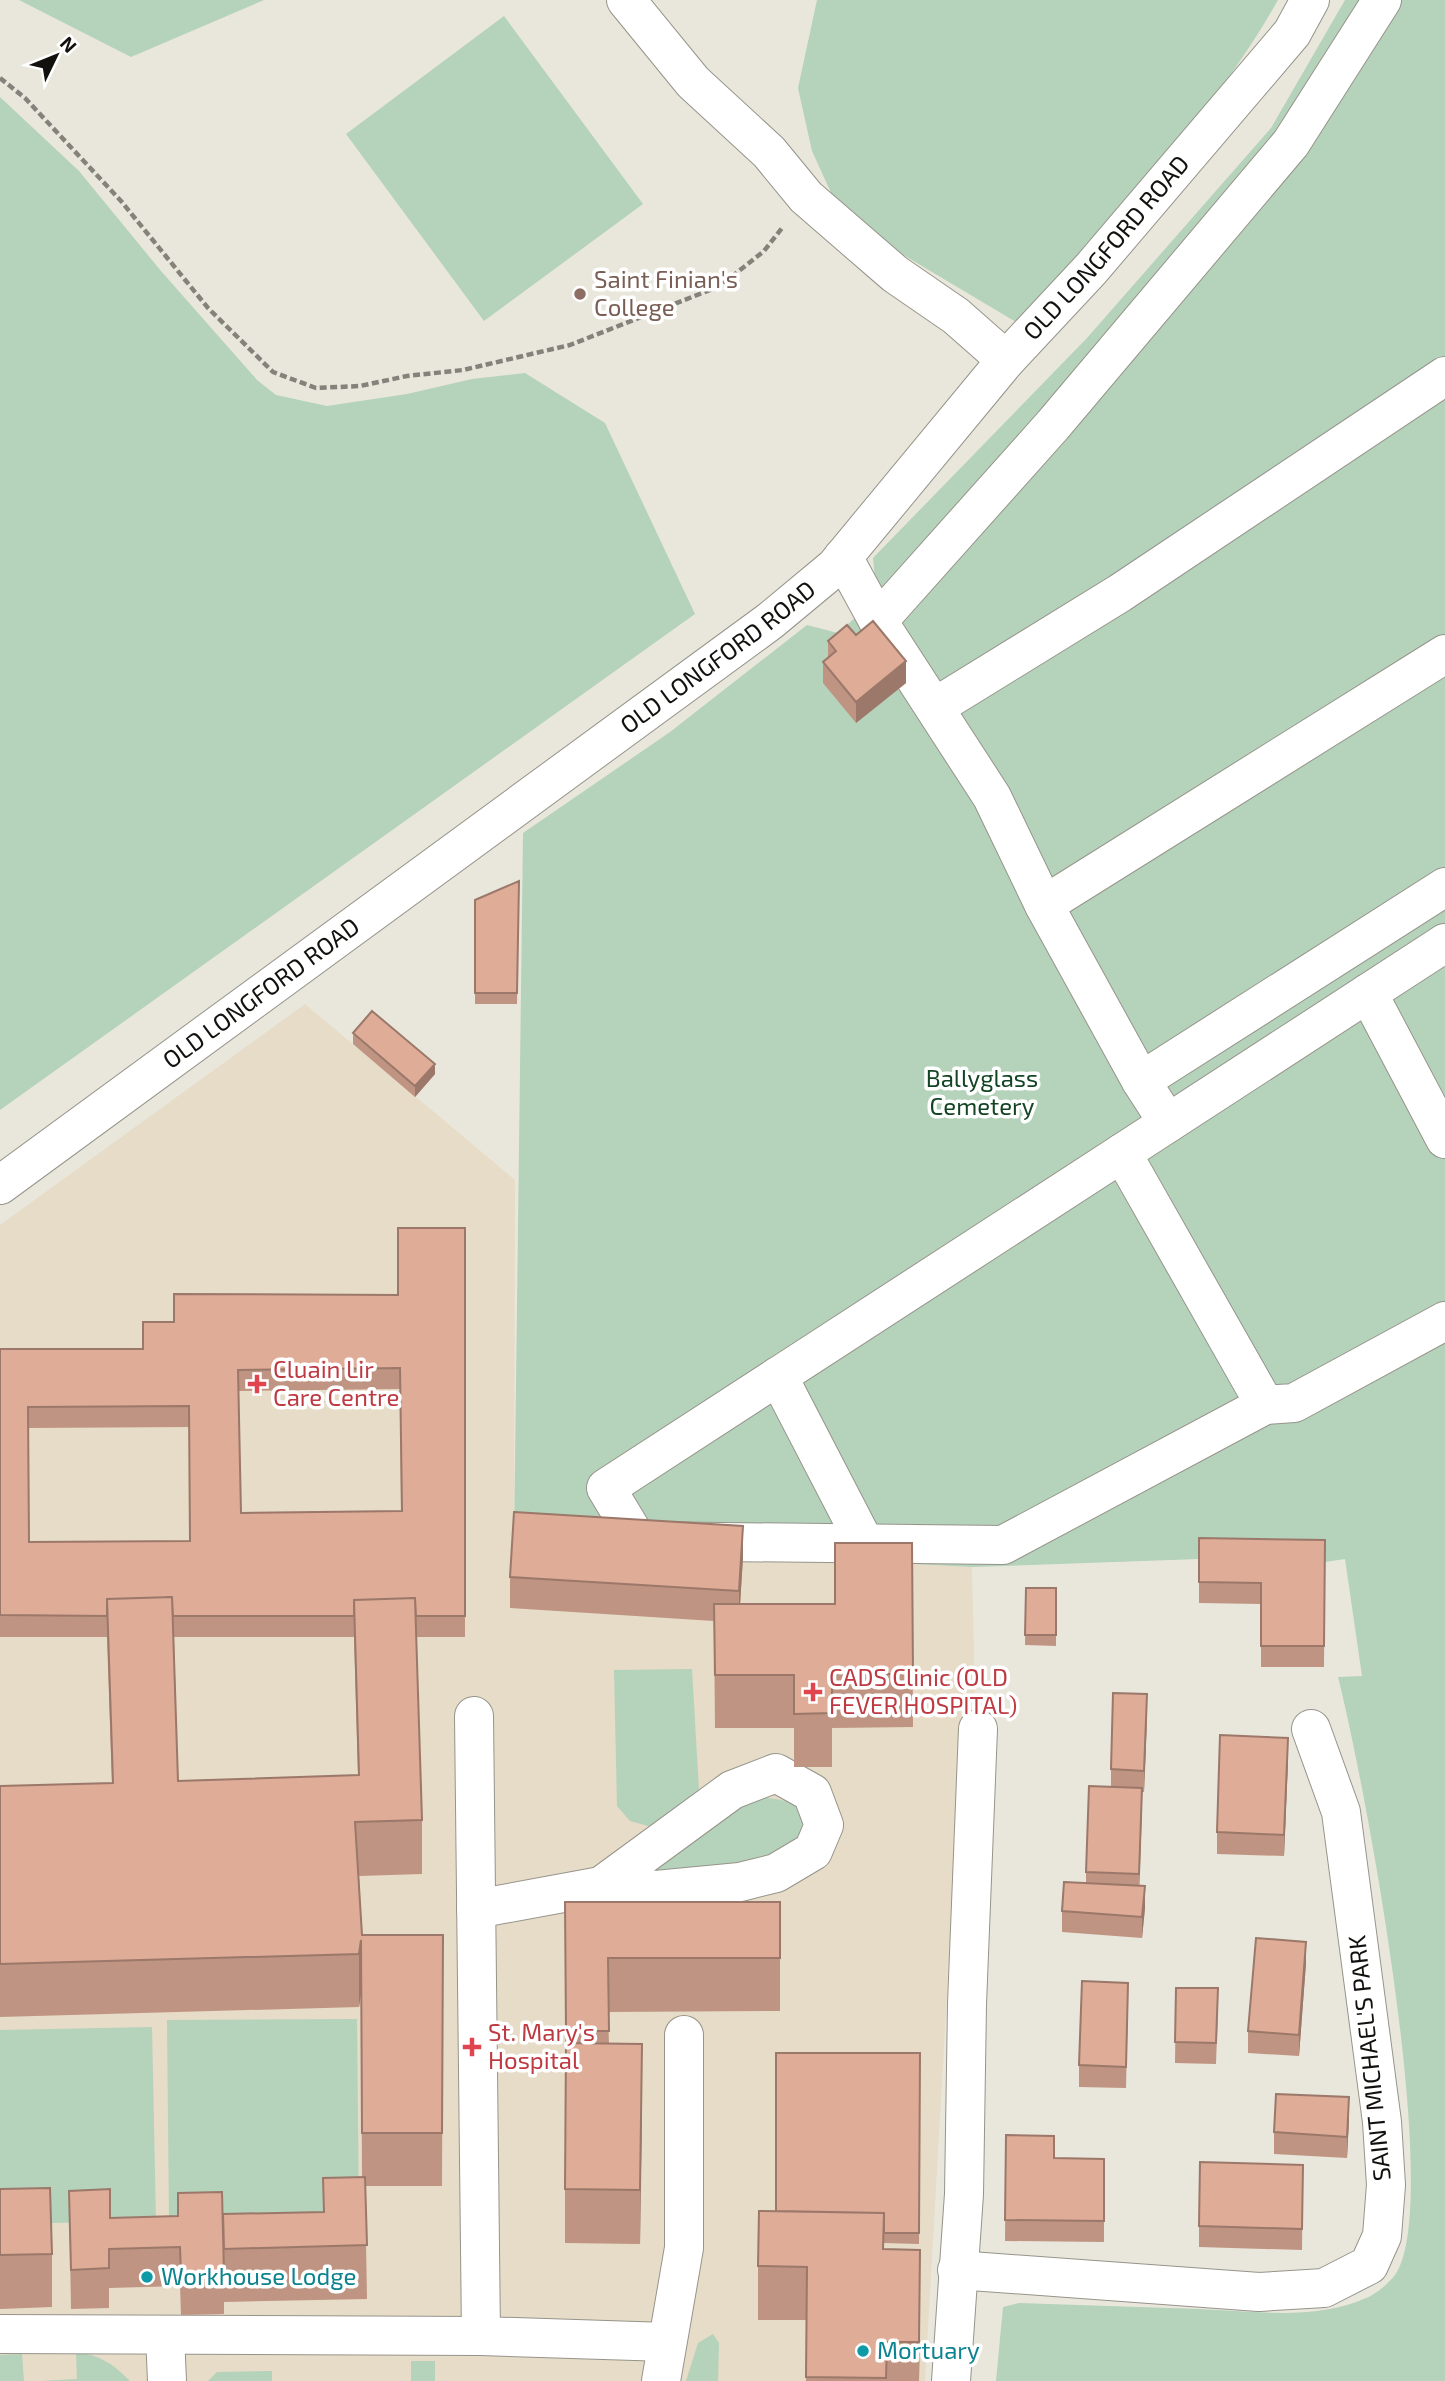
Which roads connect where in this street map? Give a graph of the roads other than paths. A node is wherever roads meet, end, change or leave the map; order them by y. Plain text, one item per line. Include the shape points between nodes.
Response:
1 (626, 0) edge
2 (1310, 0) edge
3 (1382, 0) edge
4 (1006, 359) junction
5 (1445, 376) edge
6 (843, 557) junction
7 (878, 621) junction
8 (1445, 654) edge
9 (935, 708) junction
10 (1445, 887) edge
11 (1045, 905) junction
12 (1445, 943) edge
13 (1368, 993) junction
14 (1141, 1081) junction
15 (1168, 1123) junction
16 (1445, 1139) edge
17 (1122, 1153) junction
18 (0, 1185) edge
19 (1445, 1321) edge
20 (778, 1376) junction
21 (1265, 1405) junction
22 (864, 1542) junction
23 (474, 1716) dead end
24 (978, 1729) dead end
25 (1311, 1729) dead end
26 (601, 1886) junction
27 (476, 1909) junction
28 (684, 2035) dead end
29 (957, 2270) junction
30 (0, 2334) edge
31 (164, 2335) junction
32 (481, 2336) junction
33 (667, 2342) junction
34 (167, 2381) edge
35 (661, 2381) edge
36 (951, 2381) edge

1 - 4 street via 692,82 769,152 806,197 895,274 956,316
2 - 4 street, OLD LONGFORD ROAD via 1275,54 1091,269
3 - 7 street via 1291,144 1053,425
4 - 6 street, OLD LONGFORD ROAD
5 - 9 street via 1120,593
6 - 7 street
6 - 18 street, OLD LONGFORD ROAD via 770,621
7 - 9 street
8 - 11 street
9 - 11 street via 992,797
10 - 14 street
11 - 14 street
12 - 13 street
13 - 15 street
13 - 16 street
14 - 15 street
15 - 17 street
17 - 20 street
17 - 21 street
19 - 21 street via 1294,1403
20 - 22 street
20 - 22 street via 606,1488 638,1541
21 - 22 street via 1003,1545
23 - 27 street
24 - 29 street via 964,2194
25 - 29 street, SAINT MICHAEL'S PARK via 1341,1812 1382,2122 1386,2185 1382,2236 1369,2265 1324,2288 1259,2292
26 - 26 street via 732,1790 776,1773 812,1793 824,1825 813,1851 776,1873 740,1882 656,1890
26 - 27 street
27 - 32 street
28 - 33 street via 684,2248
29 - 36 street
30 - 31 street
31 - 32 street
31 - 34 street
32 - 33 street
33 - 35 street

